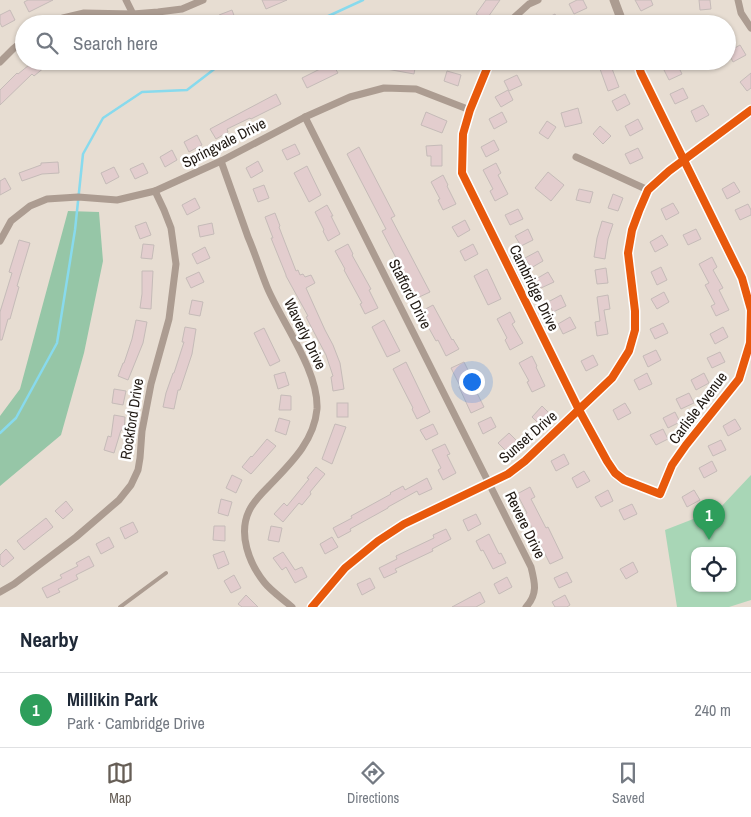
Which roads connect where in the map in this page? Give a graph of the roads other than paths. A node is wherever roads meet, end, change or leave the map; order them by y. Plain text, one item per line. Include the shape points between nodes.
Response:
1 (126, 0) edge
2 (203, 0) edge
3 (538, 0) edge
4 (614, 0) edge
5 (738, 0) edge
6 (132, 14) junction
7 (76, 15) edge
8 (517, 15) edge
9 (620, 15) edge
10 (751, 28) edge
11 (15, 47) edge
12 (0, 62) edge
13 (486, 70) edge
14 (640, 70) edge
15 (470, 110) junction
16 (751, 110) edge
17 (305, 117) junction
18 (576, 157) dead end
19 (683, 160) junction
20 (221, 162) junction
21 (648, 190) junction
22 (155, 192) junction
23 (0, 240) edge
24 (579, 410) junction
25 (490, 483) junction
26 (660, 494) joint
27 (166, 573) dead end
28 (0, 592) edge
29 (120, 607) edge
30 (292, 607) edge
31 (312, 607) edge
32 (526, 607) edge

1 - 6 street
2 - 6 street via 182,9
3 - 8 street
4 - 9 street
5 - 10 street via 741,13
6 - 7 street
11 - 12 street
13 - 15 street, Cambridge Drive
14 - 19 street, Carlisle Avenue
15 - 17 street, Springvale Drive via 416,89 384,88 350,97
15 - 24 street, Cambridge Drive via 462,134 462,173
16 - 19 street, Sunset Drive
17 - 20 street, Springvale Drive
17 - 25 street, Stafford Drive
18 - 21 street
19 - 21 street, Sunset Drive
19 - 26 street, Carlisle Avenue via 742,278 751,310 750,343 739,379 672,465
20 - 22 street, Springvale Drive
20 - 30 street, Waverly Drive via 267,288 315,387 314,427 306,443 257,499 248,512 244,528 246,550 255,568 265,583
21 - 24 street, Sunset Drive via 632,230 628,253 635,310 629,351 612,378
22 - 23 street, Springvale Drive via 116,200 47,199 30,206 11,221
22 - 28 street, Rockford Drive via 171,228 176,264 169,319 142,431 138,470 119,500 76,537
24 - 25 street, Sunset Drive via 525,461
24 - 26 street, Cambridge Drive via 615,473 624,480
25 - 31 street, Sunset Drive via 404,524 378,541 345,568
25 - 32 street, Revere Drive via 531,566 534,595
27 - 29 lane

